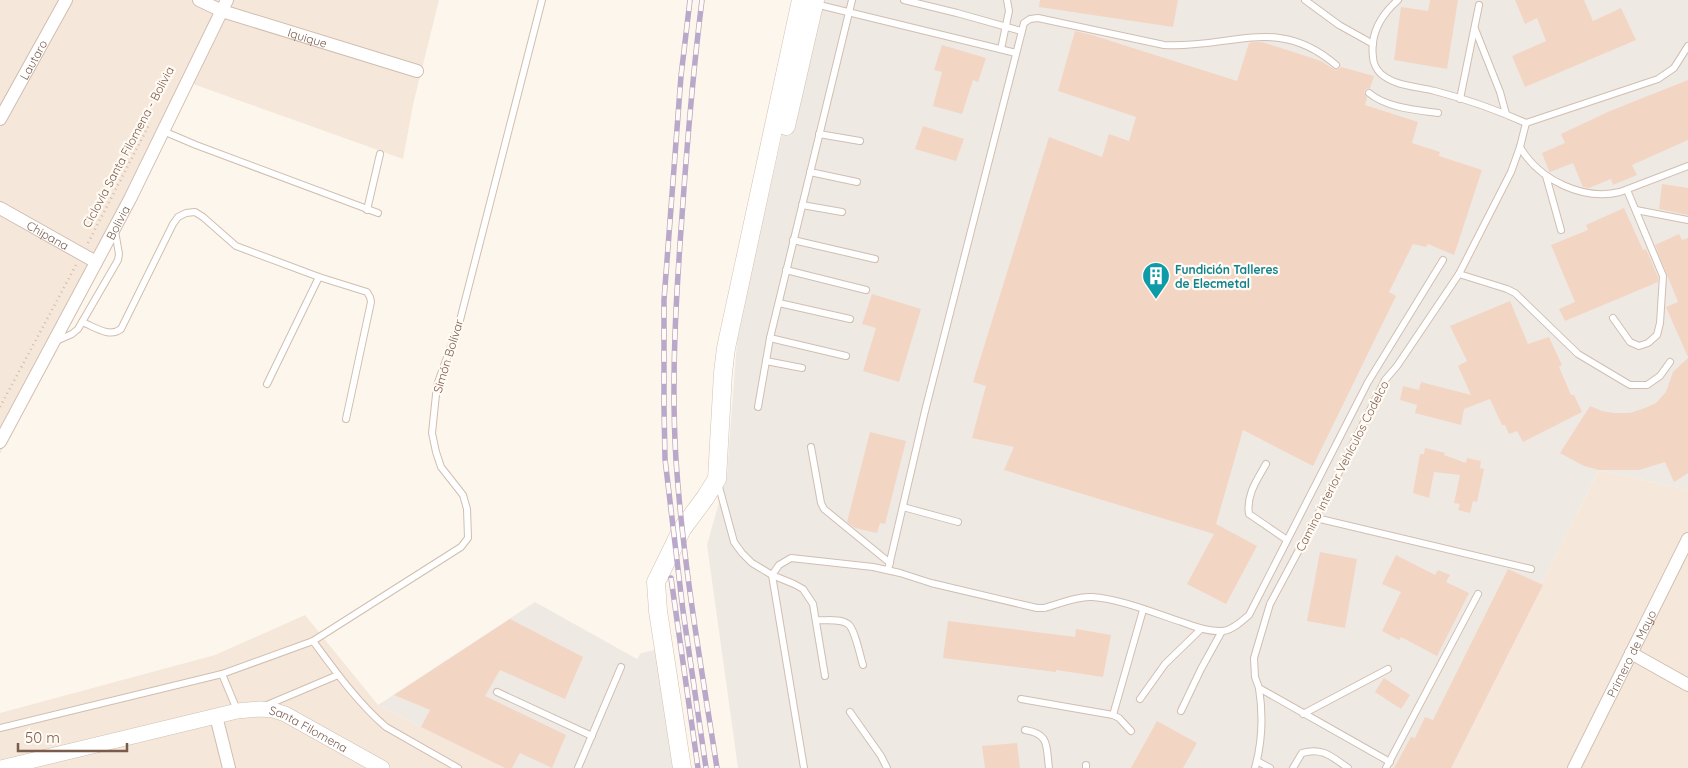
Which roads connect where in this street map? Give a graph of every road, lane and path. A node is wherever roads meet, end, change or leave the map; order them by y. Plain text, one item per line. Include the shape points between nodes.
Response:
1 (66, 0) edge
2 (198, 0) edge
3 (542, 0) edge
4 (852, 0) edge
5 (904, 0) edge
6 (1007, 0) edge
7 (1305, 0) edge
8 (1398, 0) edge
9 (808, 1) edge
10 (1479, 5) dead end
11 (224, 6) edge
12 (849, 12) junction
13 (1007, 28) junction
14 (1474, 29) junction
15 (1021, 31) junction
16 (1373, 44) junction
17 (1688, 46) edge
18 (1001, 50) junction
19 (1016, 53) junction
20 (1336, 65) dead end
21 (417, 71) dead end
22 (1368, 93) dead end
23 (1460, 99) junction
24 (1438, 114) dead end
25 (1506, 114) junction
26 (0, 119) edge
27 (151, 121) dead end
28 (1526, 123) junction
29 (163, 131) junction
30 (819, 134) junction
31 (860, 142) dead end
32 (1520, 147) junction
33 (380, 154) dead end
34 (1688, 166) edge
35 (810, 172) junction
36 (1546, 176) junction
37 (857, 182) dead end
38 (1627, 190) junction
39 (802, 205) junction
40 (0, 208) edge
41 (367, 210) junction
42 (1636, 210) junction
43 (842, 212) dead end
44 (378, 214) dead end
45 (1688, 220) edge
46 (115, 227) junction
47 (1561, 230) dead end
48 (793, 240) junction
49 (82, 254) junction
50 (875, 259) dead end
51 (1443, 260) dead end
52 (96, 262) junction
53 (786, 270) junction
54 (1459, 274) junction
55 (319, 277) junction
56 (866, 290) dead end
57 (779, 303) junction
58 (1613, 318) dead end
59 (850, 319) dead end
60 (82, 322) junction
61 (770, 338) junction
62 (52, 343) junction
63 (846, 356) dead end
64 (766, 360) junction
65 (1670, 362) dead end
66 (802, 368) dead end
67 (267, 384) dead end
68 (0, 407) edge
69 (758, 407) dead end
70 (346, 420) dead end
71 (0, 442) edge
72 (811, 447) dead end
73 (1266, 464) dead end
74 (717, 479) junction
75 (903, 507) junction
76 (1316, 518) junction
77 (958, 522) dead end
78 (1688, 539) edge
79 (1288, 540) junction
80 (889, 567) junction
81 (1531, 569) dead end
82 (772, 575) junction
83 (1478, 594) dead end
84 (1143, 610) junction
85 (816, 620) junction
86 (1201, 629) junction
87 (1222, 631) junction
88 (314, 641) junction
89 (1631, 652) junction
90 (863, 665) dead end
91 (621, 666) dead end
92 (1388, 669) dead end
93 (222, 674) junction
94 (338, 675) junction
95 (825, 676) dead end
96 (1688, 685) edge
97 (1259, 688) junction
98 (496, 692) dead end
99 (1021, 699) dead end
100 (1140, 699) dead end
101 (259, 709) junction
102 (1181, 710) dead end
103 (237, 711) junction
104 (850, 712) dead end
105 (1302, 714) junction
106 (1113, 715) junction
107 (216, 716) junction
108 (0, 728) edge
109 (1025, 730) dead end
110 (1131, 731) dead end
111 (592, 736) junction
112 (1257, 760) junction
113 (1388, 765) edge
114 (1, 768) edge
115 (230, 768) edge
116 (382, 768) edge
117 (458, 768) edge
118 (578, 768) edge
119 (682, 768) edge
120 (804, 768) edge
121 (886, 768) edge
122 (1049, 768) edge
123 (1255, 768) edge
124 (1270, 768) edge
125 (1293, 768) edge
126 (1348, 768) edge
127 (1574, 768) edge

1 - 26 street, Lautaro
2 - 11 street, Iquique
3 - 88 lane, Simón Bolívar via 459,324 437,385 432,433 441,467 463,495 468,538 461,547
4 - 12 lane
5 - 13 lane
6 - 13 lane
7 - 16 lane
8 - 16 lane via 1381,19
9 - 12 lane
9 - 74 main road via 755,213 726,348
10 - 14 lane
11 - 21 street, Iquique
11 - 29 street, Bolivia
12 - 18 lane
12 - 30 lane
13 - 15 lane
13 - 18 lane
14 - 23 lane
14 - 25 lane
15 - 19 lane
15 - 20 lane via 1024,23 1038,18 1164,45 1274,37 1311,47
16 - 23 lane via 1373,62 1380,73 1401,85
17 - 28 lane via 1674,68 1658,79
18 - 19 lane
19 - 75 lane
22 - 24 lane via 1385,103
23 - 25 lane
25 - 28 lane
27 - 49 path, Ciclovía Santa Filomena - Bolivia
28 - 32 lane, Camino interior Vehículos Codelco
29 - 41 lane
29 - 46 street, Bolivia
30 - 31 lane
30 - 35 lane
32 - 36 lane
32 - 54 lane, Camino interior Vehículos Codelco via 1512,172
33 - 41 lane
34 - 38 lane
35 - 37 lane
35 - 39 lane
36 - 38 lane via 1593,194 1608,195
36 - 47 lane
38 - 42 lane
39 - 43 lane
39 - 48 lane
40 - 49 street, Chipana
41 - 44 lane
42 - 45 lane
42 - 58 lane via 1663,276 1657,335 1638,346 1630,342
46 - 52 street, Bolivia
46 - 60 lane via 118,260
48 - 50 lane
48 - 53 lane
49 - 52 street, Chipana
49 - 68 path, Ciclovía Santa Filomena - Bolivia
51 - 79 lane via 1372,375
52 - 62 street, Bolivia
53 - 56 lane
53 - 57 lane
54 - 65 lane via 1515,293 1578,354 1630,385 1647,385 1660,376
54 - 76 lane, Camino interior Vehículos Codelco via 1385,380
55 - 60 lane via 236,246 203,217 195,212 186,213 173,224 121,329 108,334
55 - 67 lane
55 - 70 lane via 367,292 371,302
57 - 59 lane
57 - 61 lane
60 - 62 lane via 72,334
61 - 63 lane
61 - 64 lane
62 - 71 street, Bolivia
64 - 66 lane
64 - 69 lane
72 - 80 lane via 824,509
73 - 79 lane via 1250,494 1249,514
74 - 82 lane via 734,542 752,563
74 - 119 main road via 682,529 656,582
75 - 77 lane
75 - 80 lane
76 - 81 lane
76 - 97 lane, Camino interior Vehículos Codelco via 1270,604 1254,658
78 - 89 street, Primero de Mayo
79 - 87 lane via 1249,615 1238,625
80 - 82 lane via 791,558 779,565
80 - 84 lane via 931,584 1036,608 1094,597
82 - 85 lane via 803,589 813,604
82 - 120 lane
83 - 113 lane
84 - 86 lane
84 - 106 lane
85 - 90 lane via 848,624
85 - 95 lane
86 - 87 lane
86 - 100 lane via 1165,664
87 - 102 lane
88 - 93 lane
88 - 94 lane
89 - 96 street
89 - 127 street, Primero de Mayo
91 - 111 lane
92 - 105 lane
93 - 103 lane
93 - 108 lane
94 - 101 lane
94 - 117 lane via 386,727
97 - 105 lane
97 - 112 lane, Camino interior Vehículos Codelco via 1262,708
98 - 111 lane
99 - 106 lane
101 - 103 street, Santa Filomena
101 - 116 street, Santa Filomena via 285,714
103 - 107 street, Santa Filomena
104 - 121 lane
105 - 113 lane
106 - 110 lane
107 - 114 street, Santa Filomena
107 - 115 street
109 - 122 lane via 1042,736
111 - 118 lane
112 - 123 lane, Camino interior Vehículos Codelco
112 - 124 lane
125 - 126 lane via 1302,753 1312,750 1322,751

